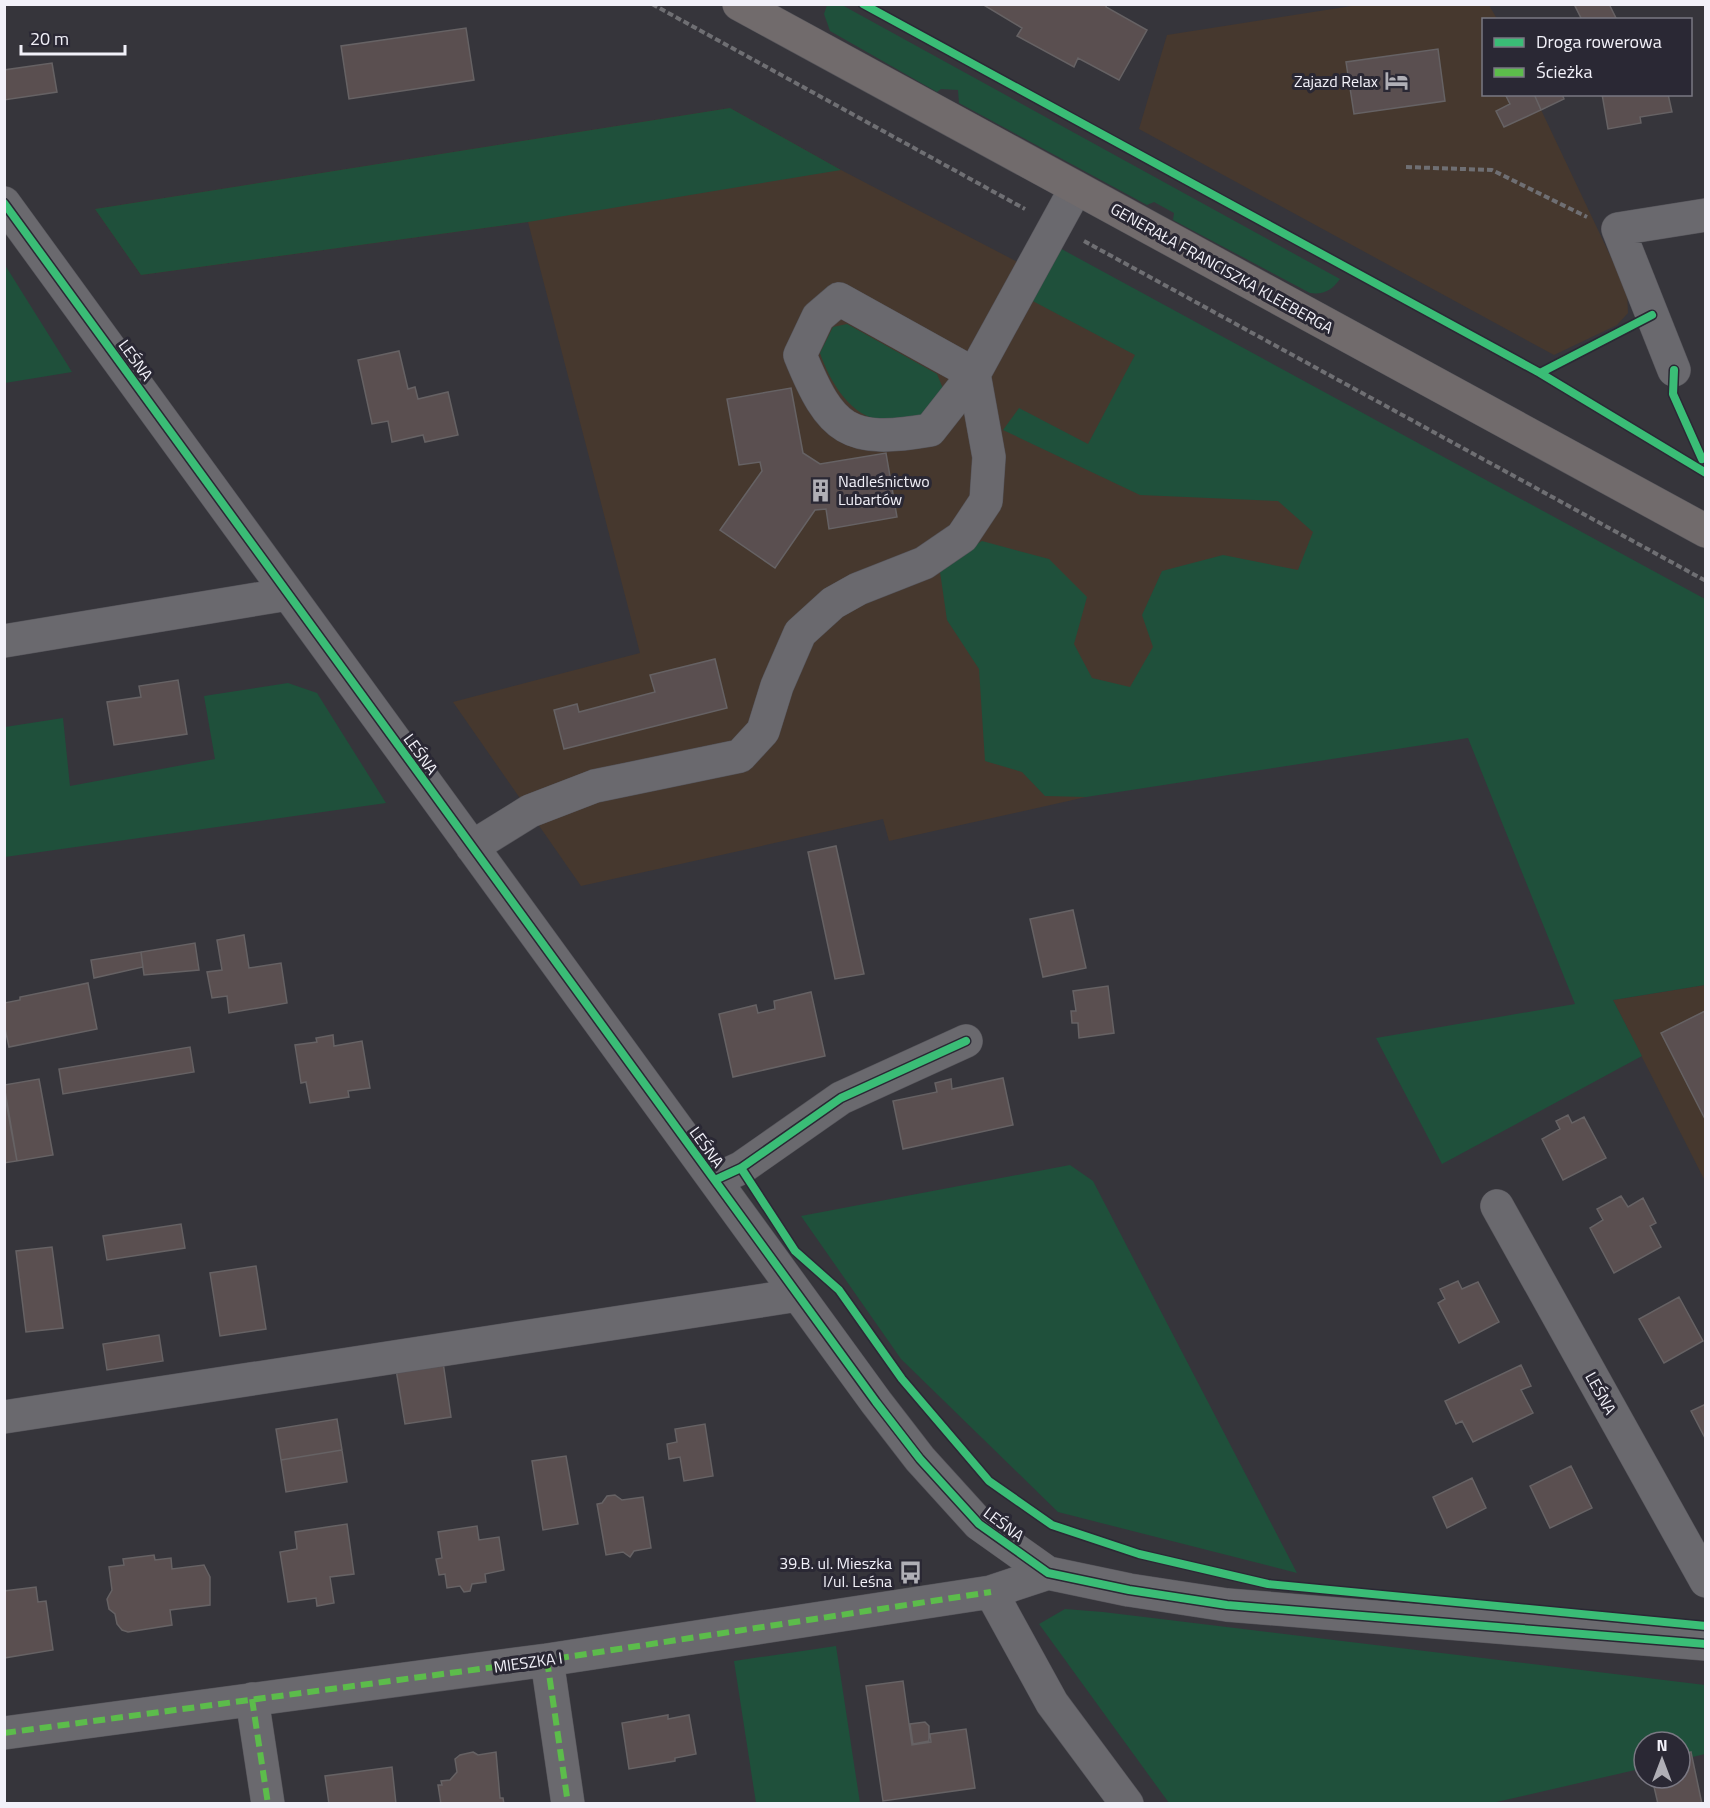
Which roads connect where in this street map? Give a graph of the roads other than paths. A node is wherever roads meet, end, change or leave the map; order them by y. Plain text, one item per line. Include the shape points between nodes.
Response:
1 (738, 4) edge
2 (1076, 188) junction
3 (4, 203) edge
4 (1706, 215) edge
5 (1674, 370) dead end
6 (974, 374) junction
7 (1706, 531) edge
8 (288, 594) junction
9 (4, 641) edge
10 (472, 847) junction
11 (966, 1041) dead end
12 (715, 1180) junction
13 (1497, 1206) dead end
14 (798, 1295) junction
15 (4, 1417) edge
16 (1048, 1573) junction
17 (1706, 1581) edge
18 (991, 1592) junction
19 (1706, 1644) edge
20 (547, 1660) junction
21 (252, 1699) junction
22 (4, 1733) edge
23 (268, 1803) edge
24 (568, 1803) edge
25 (1127, 1803) edge

1 - 2 main road, GENERAŁA FRANCISZKA KLEEBERGA
2 - 6 street
2 - 7 main road, GENERAŁA FRANCISZKA KLEEBERGA
3 - 8 street, LEŚNA
4 - 5 street via 1618,230
6 - 6 street via 839,299 818,317 800,355 814,389 833,417 863,435 896,436 930,430
6 - 10 street via 989,457 986,501 962,537 924,563 833,603 800,633 763,731 740,756 595,786 531,811
8 - 9 street
8 - 10 street, LEŚNA
10 - 12 street, LEŚNA
11 - 12 street via 841,1098 741,1168
12 - 14 street, LEŚNA
13 - 17 street, LEŚNA
14 - 15 street
14 - 16 street, LEŚNA via 920,1459 979,1524
16 - 18 street, MIESZKA I
16 - 19 street, LEŚNA via 1227,1605
18 - 20 street, MIESZKA I
18 - 25 street via 1052,1703
20 - 21 street, MIESZKA I
20 - 24 street
21 - 22 street, MIESZKA I
21 - 23 street

